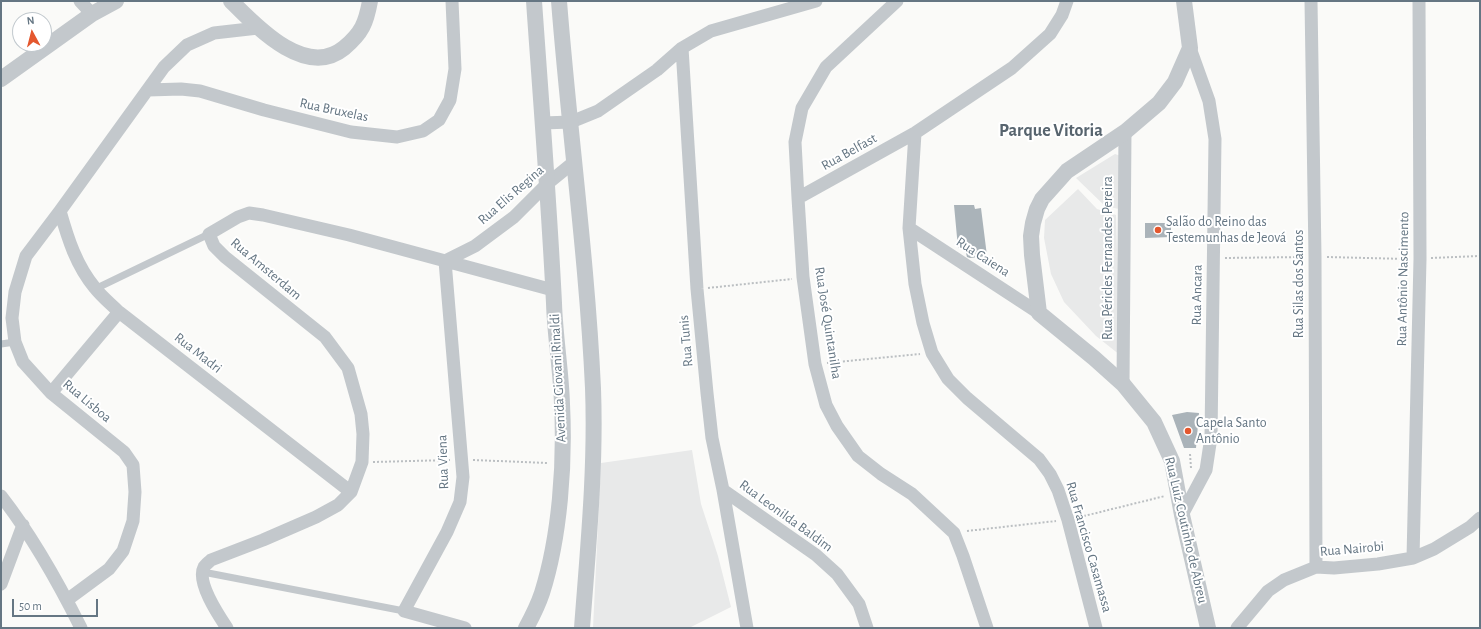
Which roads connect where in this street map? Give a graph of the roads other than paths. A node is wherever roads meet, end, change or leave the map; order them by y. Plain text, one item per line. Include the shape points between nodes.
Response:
1 (80, 1) edge
2 (116, 1) edge
3 (231, 1) edge
4 (370, 1) edge
5 (452, 1) edge
6 (534, 1) edge
7 (559, 1) edge
8 (816, 1) edge
9 (897, 1) edge
10 (1067, 1) edge
11 (1184, 1) edge
12 (1311, 1) edge
13 (1419, 1) edge
14 (92, 14) junction
15 (258, 28) junction
16 (682, 48) junction
17 (1190, 48) junction
18 (1, 79) edge
19 (148, 90) junction
20 (571, 122) junction
21 (543, 123) junction
22 (1124, 132) junction
23 (915, 133) junction
24 (574, 162) junction
25 (547, 184) junction
26 (798, 198) junction
27 (60, 211) junction
28 (909, 228) junction
29 (209, 234) junction
30 (445, 261) junction
31 (95, 289) junction
32 (553, 290) junction
33 (119, 312) junction
34 (1039, 314) junction
35 (15, 342) junction
36 (1, 344) edge
37 (1123, 384) junction
38 (51, 393) junction
39 (723, 490) junction
40 (351, 492) junction
41 (1, 496) edge
42 (1182, 515) junction
43 (1480, 518) edge
44 (22, 524) junction
45 (1413, 558) junction
46 (1316, 567) junction
47 (203, 572) junction
48 (1, 584) edge
49 (67, 600) junction
50 (404, 611) junction
51 (81, 628) edge
52 (227, 628) edge
53 (465, 628) edge
54 (526, 628) edge
55 (582, 628) edge
56 (747, 628) edge
57 (867, 628) edge
58 (987, 628) edge
59 (1096, 628) edge
60 (1208, 628) edge
61 (1237, 628) edge

1 - 14 street
2 - 14 street
3 - 15 street
4 - 15 street via 366,22 356,37 336,54 321,58 301,54
5 - 19 street, Rua Bruxelas via 455,69 450,100 439,120 423,131 397,137 351,132 200,91
6 - 21 street, Avenida Giovani Rinaldi
7 - 20 street
8 - 16 street via 711,31
9 - 26 street, Rua José Quintanilha via 826,67 802,108 795,142
10 - 23 street via 1050,34 1012,68
11 - 17 street
12 - 46 street, Rua Silas dos Santos via 1316,257
13 - 45 street, Rua Antônio Nascimento via 1420,259
14 - 18 street
15 - 19 street, Rua Lisboa via 214,34 187,46 164,67
16 - 20 street via 657,70 598,111
16 - 39 street, Rua Tunis via 697,289 712,438
17 - 22 street via 1175,82 1159,104
17 - 42 street, Rua Ancara via 1209,101 1215,139 1211,436 1206,470
19 - 27 street, Rua Lisboa
20 - 21 street
20 - 24 street
21 - 25 street, Avenida Giovani Rinaldi
22 - 34 street via 1068,171 1042,199 1037,209 1031,236
22 - 37 street, Rua Péricles Fernandes Pereira
23 - 26 street, Rua Belfast
23 - 28 street, Rua Francisco Casamassa
24 - 25 street, Rua Elis Regina
24 - 55 street via 588,304 594,437
25 - 30 street, Rua Elis Regina via 514,217 475,246
25 - 32 street, Avenida Giovani Rinaldi
26 - 58 street, Rua José Quintanilha via 804,277 815,364 826,405 858,456 912,494 954,533
27 - 31 street, Rua Madri via 73,253
27 - 35 street, Rua Lisboa via 26,256 15,292 12,318
28 - 34 street, Rua Caiena
28 - 59 street, Rua Francisco Casamassa via 915,284 932,353 948,379 1039,459 1050,474 1068,520
29 - 30 street, Rua Amsterdam via 238,216 249,213 349,235
29 - 31 lane
29 - 40 street, Rua Amsterdam via 214,246 225,257 325,337 348,368 361,414 363,434 362,462
30 - 32 street, Rua Amsterdam
30 - 50 street, Rua Viena via 463,477 460,502 447,532
31 - 33 street, Rua Madri
32 - 54 street, Avenida Giovani Rinaldi via 562,404 563,463 549,566 542,594
33 - 38 street
33 - 40 street, Rua Madri
34 - 37 street, Rua Luiz Coutinho de Abreu
35 - 36 lane
35 - 38 street, Rua Lisboa via 23,362
37 - 42 street, Rua Luiz Coutinho de Abreu via 1154,422 1172,461
38 - 49 street, Rua Lisboa via 124,452 133,465 133,521 123,551 109,569
39 - 56 street, Rua Tunis
39 - 57 street, Rua Leonilda Baldim via 816,555 837,574 859,604
40 - 47 street, Rua Amsterdam via 338,505 316,518 211,560 204,566
41 - 44 street
42 - 60 street, Rua Luiz Coutinho de Abreu
43 - 45 street, Rua Nairobi via 1434,549
44 - 48 street
44 - 49 street
45 - 46 street, Rua Nairobi via 1378,564
46 - 61 street, Rua Nairobi via 1284,580 1268,591
47 - 50 lane
47 - 52 street via 204,584 210,599
49 - 51 street
50 - 53 street

